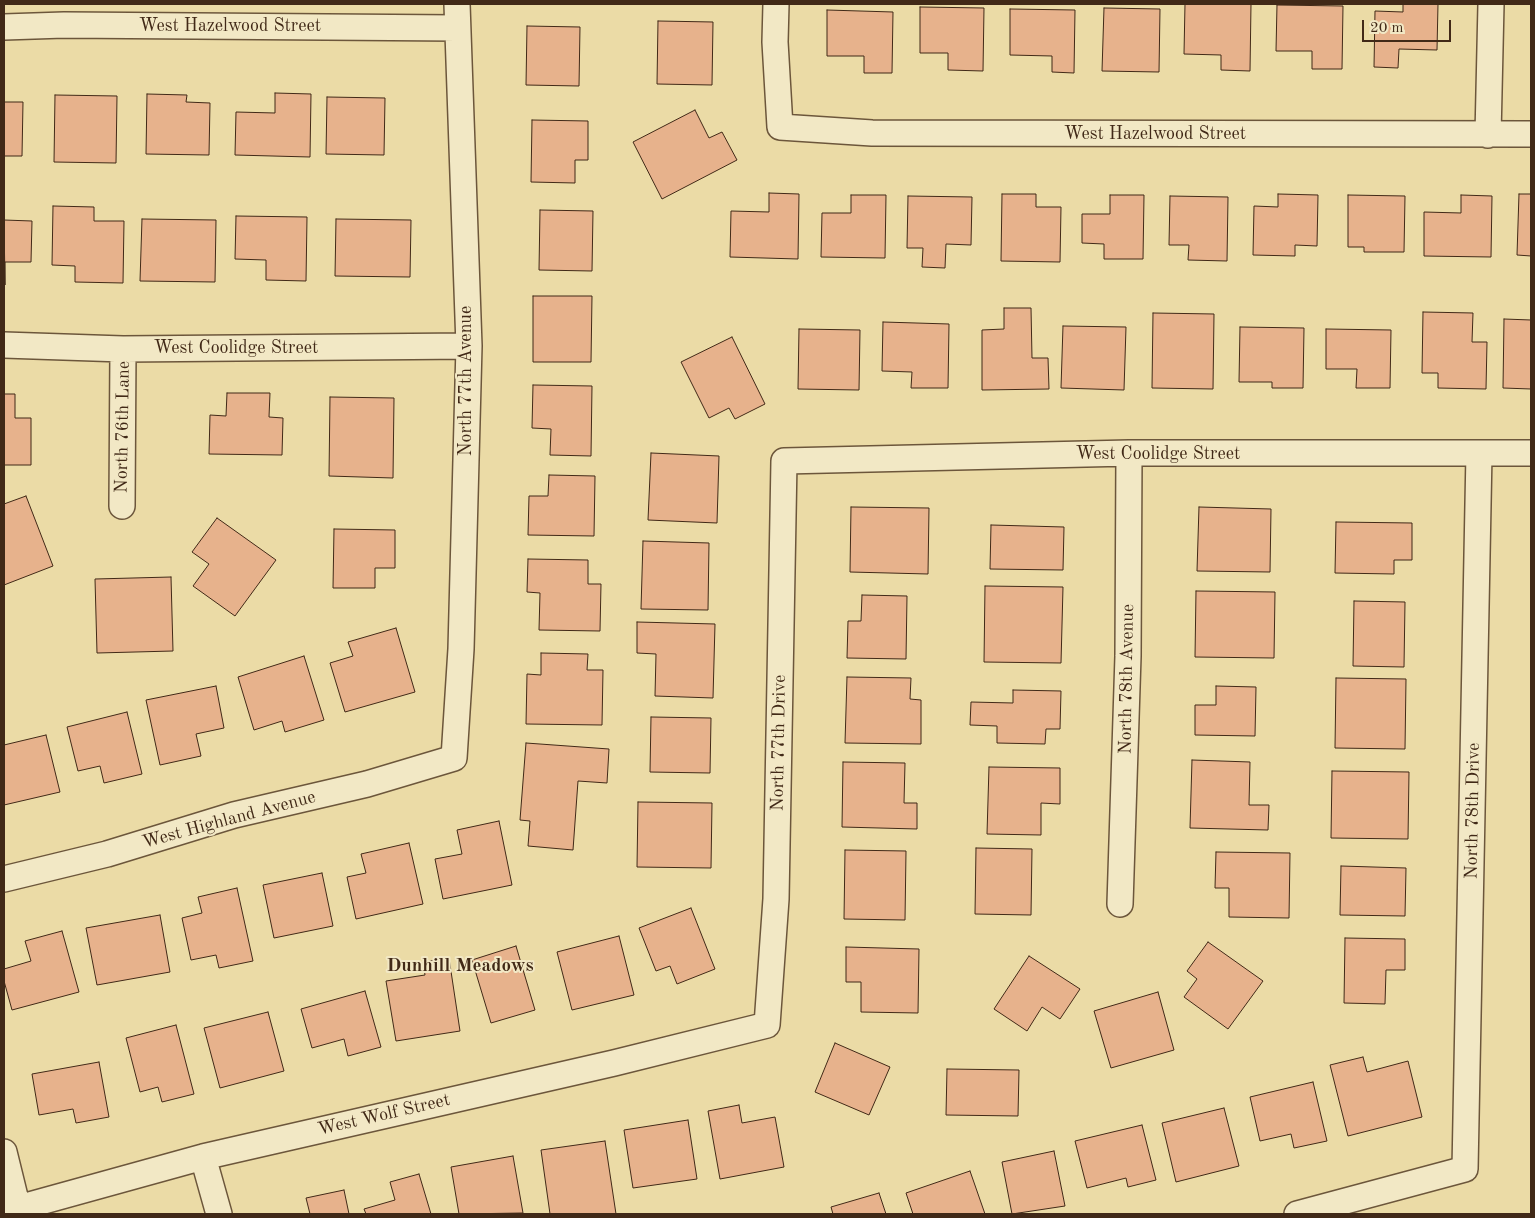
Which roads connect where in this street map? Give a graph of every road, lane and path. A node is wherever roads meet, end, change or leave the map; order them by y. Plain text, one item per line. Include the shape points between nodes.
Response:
1 (776, 4) edge
2 (1491, 4) edge
3 (457, 16) edge
4 (4, 27) edge
5 (1488, 134) junction
6 (1531, 134) edge
7 (4, 345) edge
8 (469, 346) junction
9 (123, 348) junction
10 (1129, 453) junction
11 (1479, 453) junction
12 (1531, 453) edge
13 (784, 461) joint
14 (122, 506) dead end
15 (454, 758) joint
16 (4, 879) edge
17 (1120, 904) dead end
18 (767, 1025) joint
19 (4, 1152) edge
20 (203, 1157) junction
21 (11, 1210) edge
22 (219, 1214) edge
23 (1297, 1214) edge

1 - 5 street, West Hazelwood Street via 780,127 872,133
2 - 5 street
3 - 4 street, West Hazelwood Street
3 - 8 street, North 77th Avenue
5 - 6 street, West Hazelwood Street
7 - 9 street, West Coolidge Street
8 - 9 street, West Coolidge Street
8 - 15 street, North 77th Avenue via 461,649
9 - 14 street, North 76th Lane
10 - 11 street, West Coolidge Street
10 - 13 street, West Coolidge Street
10 - 17 street, North 78th Avenue via 1128,656
11 - 12 street, West Coolidge Street
11 - 23 street, North 78th Drive via 1465,1169
13 - 18 street, North 77th Drive via 776,899
15 - 16 street, West Highland Avenue via 367,784 234,815 107,854
18 - 20 street, West Wolf Street
19 - 21 street
20 - 21 street, West Wolf Street
20 - 22 street

